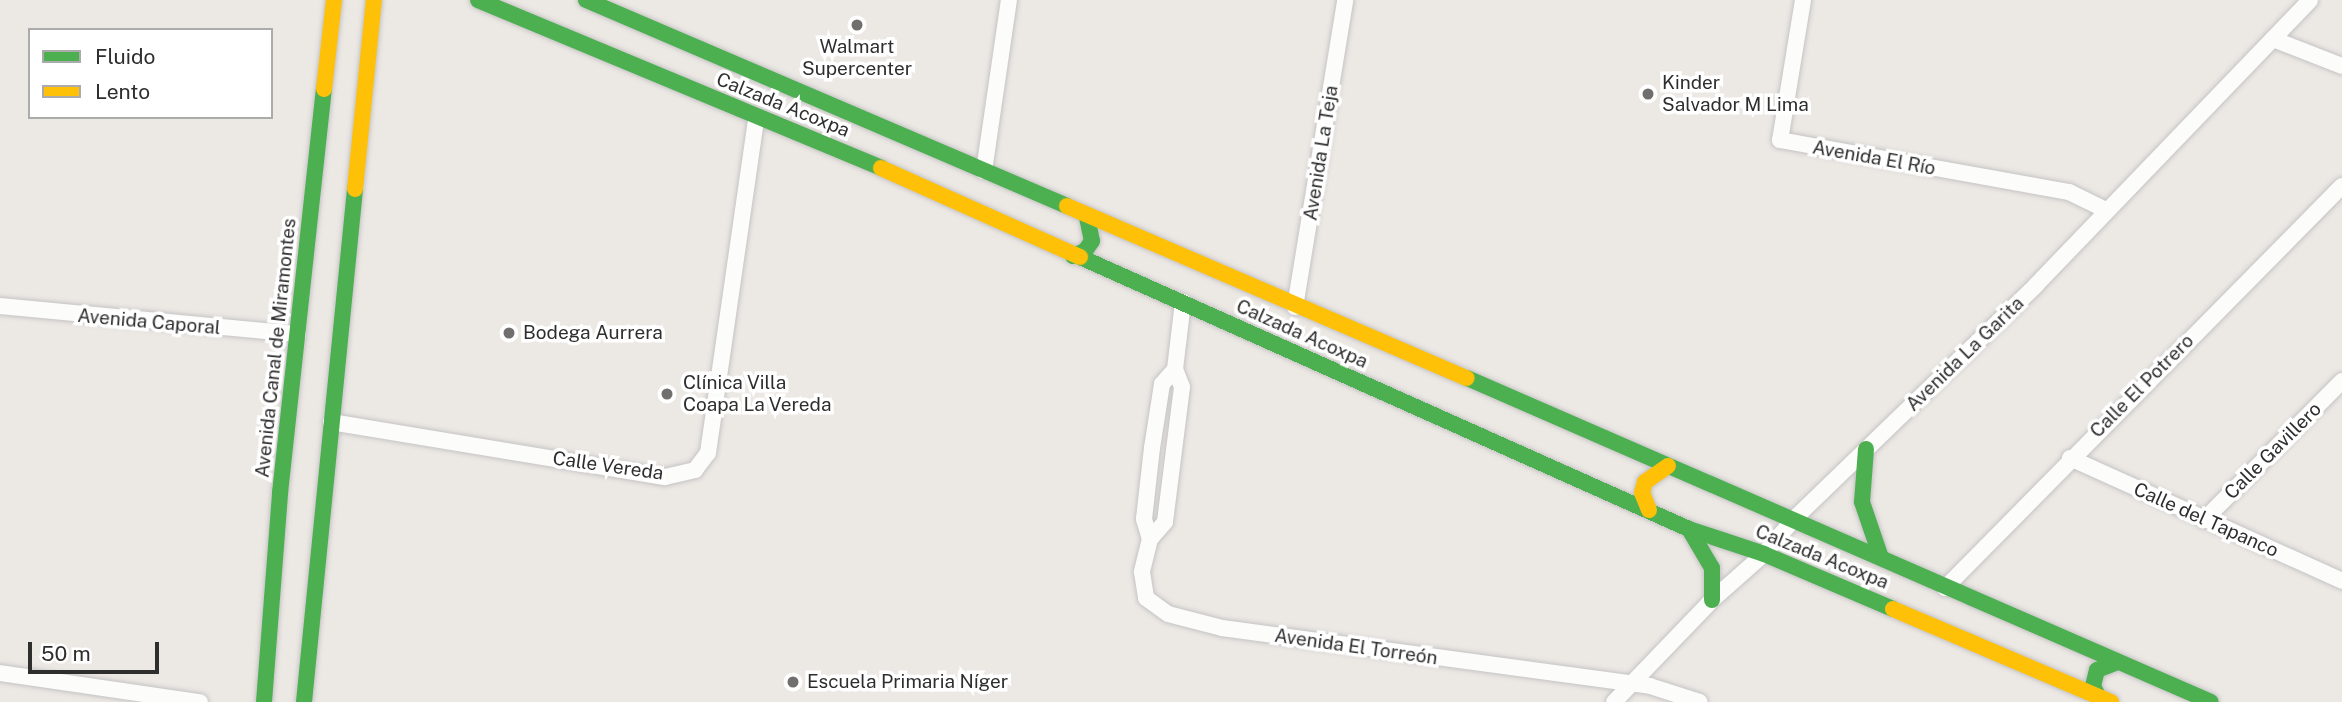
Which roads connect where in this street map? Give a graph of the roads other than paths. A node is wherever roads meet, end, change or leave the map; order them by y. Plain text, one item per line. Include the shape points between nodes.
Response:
1 (334, 0) edge
2 (374, 0) edge
3 (478, 0) edge
4 (586, 0) edge
5 (1009, 0) edge
6 (1345, 0) edge
7 (1803, 0) edge
8 (2310, 0) edge
9 (2273, 39) junction
10 (2342, 66) edge
11 (756, 117) junction
12 (870, 121) junction
13 (894, 131) junction
14 (853, 156) junction
15 (881, 168) junction
16 (984, 171) junction
17 (2342, 186) edge
18 (2104, 209) junction
19 (1087, 218) junction
20 (1111, 228) junction
21 (1073, 256) junction
22 (1093, 264) junction
23 (1183, 302) junction
24 (0, 306) edge
25 (1295, 307) junction
26 (298, 334) junction
27 (2342, 381) edge
28 (331, 422) junction
29 (1866, 449) junction
30 (1641, 455) junction
31 (2070, 457) junction
32 (1668, 466) junction
33 (1625, 499) junction
34 (1649, 510) junction
35 (1794, 519) junction
36 (2204, 520) junction
37 (1689, 529) junction
38 (1764, 554) junction
39 (1881, 555) junction
40 (2341, 580) edge
41 (1945, 588) junction
42 (1712, 600) junction
43 (2086, 648) junction
44 (2118, 662) junction
45 (0, 673) edge
46 (1632, 684) junction
47 (2070, 684) junction
48 (2104, 699) edge
49 (200, 702) edge
50 (264, 702) edge
51 (304, 702) edge
52 (1614, 702) edge
53 (1700, 702) edge
54 (2211, 702) edge

1 - 26 main road, Avenida Canal de Miramontes
2 - 28 main road
3 - 11 main road, Calzada Acoxpa
4 - 12 main road, Calzada Acoxpa
5 - 16 street
6 - 25 street, Avenida La Teja
7 - 18 street, Avenida El Río via 1780,140 2069,192
8 - 9 street, Avenida La Garita
9 - 10 street
9 - 18 street, Avenida La Garita
11 - 14 main road, Calzada Acoxpa
11 - 28 street, Calle Vereda via 708,453 695,470 665,477
12 - 13 main road, Calzada Acoxpa
12 - 14 main road via 876,132 875,144 869,152
13 - 15 main road via 880,146
13 - 16 main road, Calzada Acoxpa
14 - 15 main road, Calzada Acoxpa
15 - 21 main road, Calzada Acoxpa
16 - 19 main road, Calzada Acoxpa
17 - 31 street, Calle El Potrero
18 - 29 street, Avenida La Garita via 2036,285
19 - 20 main road, Calzada Acoxpa
19 - 21 main road via 1092,241
20 - 22 main road via 1093,242
20 - 25 main road, Calzada Acoxpa
21 - 22 main road, Calzada Acoxpa
22 - 23 main road, Calzada Acoxpa
23 - 33 main road, Calzada Acoxpa
23 - 46 street, Avenida El Torreón via 1175,369 1182,387 1165,522 1150,539 1142,572 1146,598 1168,614 1222,628
24 - 26 street, Avenida Caporal
25 - 30 main road, Calzada Acoxpa
26 - 50 main road, Avenida Canal de Miramontes
27 - 36 street, Calle Gavillero
28 - 51 main road
29 - 35 street, Avenida La Garita
29 - 39 main road via 1862,502
30 - 32 main road, Calzada Acoxpa
30 - 33 main road via 1643,481
31 - 36 street, Calle del Tapanco
31 - 41 street, Calle El Potrero
32 - 34 main road via 1645,482 1642,493
32 - 35 main road, Calzada Acoxpa
33 - 34 main road, Calzada Acoxpa
34 - 37 main road, Calzada Acoxpa
35 - 38 street, Avenida La Garita
35 - 39 main road, Calzada Acoxpa
36 - 40 street, Calle del Tapanco
37 - 38 main road, Calzada Acoxpa
37 - 42 main road via 1712,568
38 - 42 street, Avenida La Garita
38 - 47 main road, Calzada Acoxpa
39 - 41 main road, Calzada Acoxpa
41 - 43 main road, Calzada Acoxpa
42 - 46 street, Avenida La Garita
43 - 44 main road, Calzada Acoxpa
43 - 47 main road via 2088,672
44 - 48 main road via 2097,670 2093,686
44 - 54 main road, Calzada Acoxpa
45 - 49 street
46 - 52 street, Avenida La Garita
46 - 53 street, Avenida El Torreón
47 - 48 main road, Calzada Acoxpa

